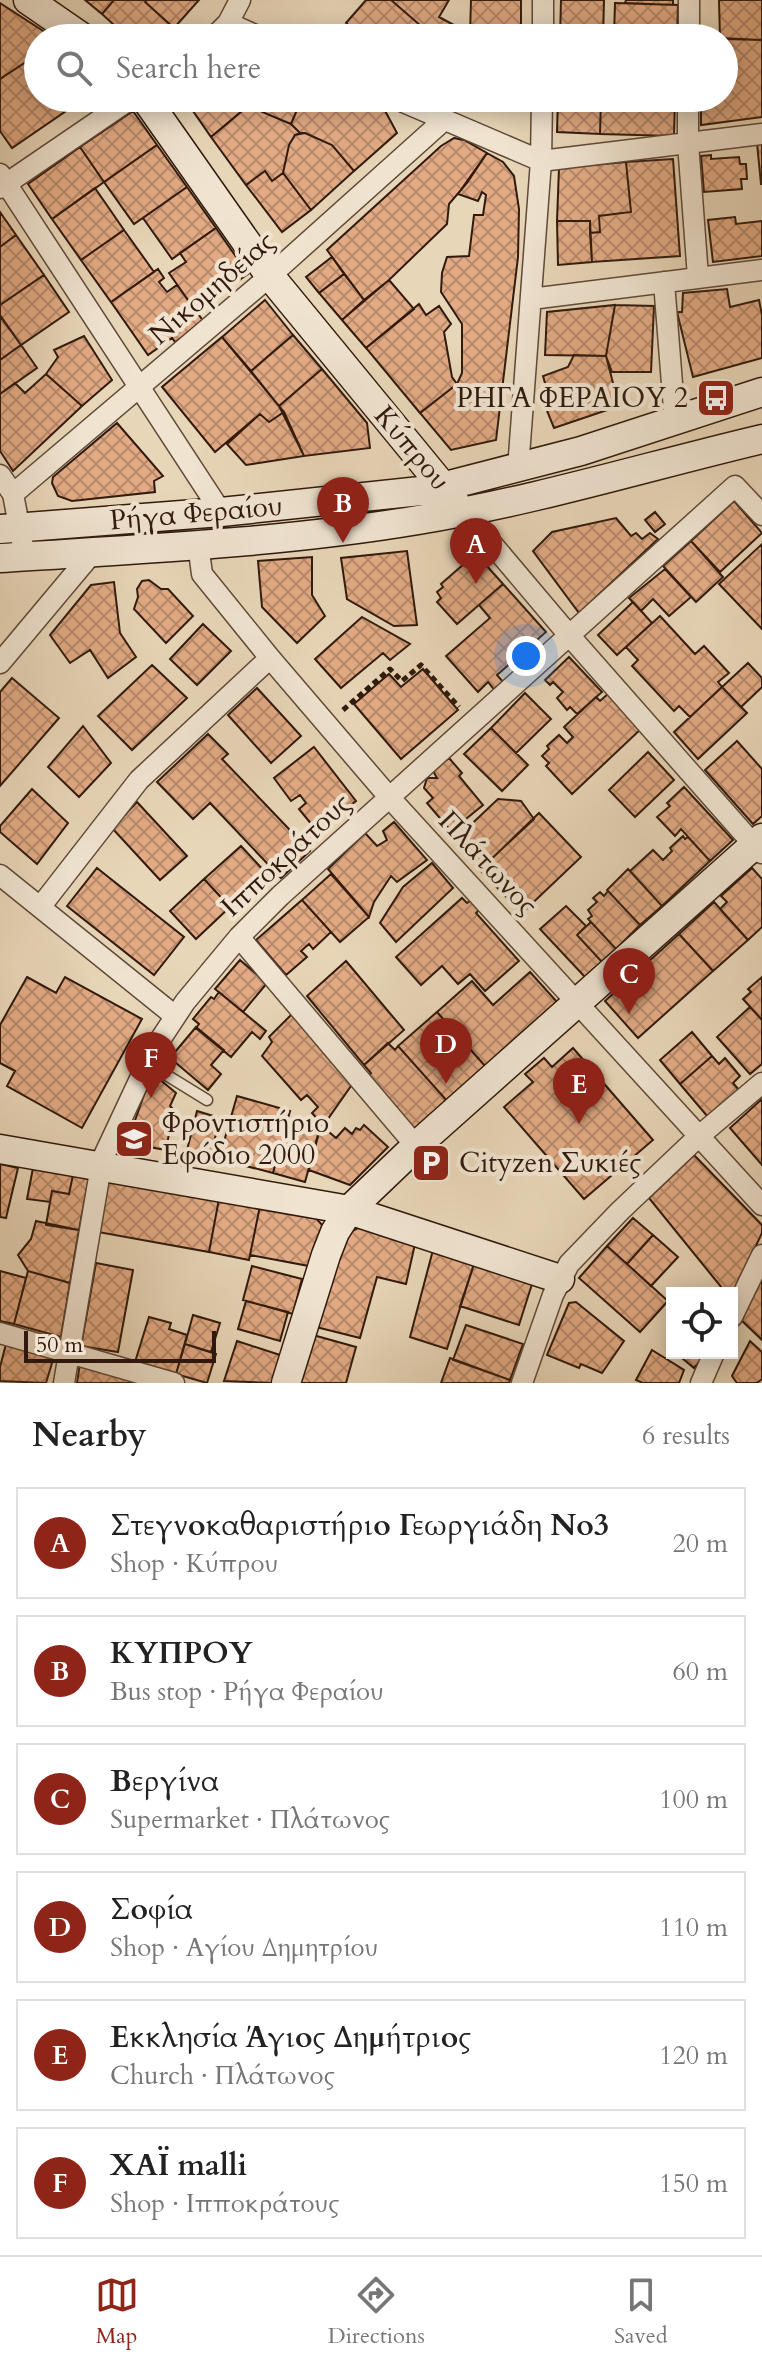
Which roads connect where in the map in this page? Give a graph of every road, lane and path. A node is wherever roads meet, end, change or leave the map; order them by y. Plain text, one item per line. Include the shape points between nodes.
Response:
1 (28, 0) edge
2 (240, 0) edge
3 (543, 0) edge
4 (689, 0) edge
5 (228, 23) edge
6 (63, 24) edge
7 (543, 24) edge
8 (689, 24) edge
9 (110, 112) edge
10 (155, 112) edge
11 (426, 112) edge
12 (542, 112) edge
13 (688, 112) edge
14 (444, 120) junction
15 (762, 134) edge
16 (688, 143) junction
17 (541, 161) junction
18 (2, 182) edge
19 (762, 270) edge
20 (270, 276) junction
21 (698, 277) junction
22 (664, 282) junction
23 (531, 299) junction
24 (139, 387) junction
25 (762, 392) edge
26 (675, 422) junction
27 (762, 439) edge
28 (518, 469) junction
29 (0, 475) edge
30 (444, 488) junction
31 (13, 494) junction
32 (221, 512) junction
33 (465, 512) junction
34 (762, 515) edge
35 (11, 528) edge
36 (198, 544) junction
37 (93, 552) junction
38 (12, 557) edge
39 (568, 634) junction
40 (270, 658) junction
41 (0, 663) edge
42 (473, 722) junction
43 (327, 724) junction
44 (389, 797) junction
45 (759, 846) edge
46 (0, 875) edge
47 (41, 906) junction
48 (239, 937) junction
49 (579, 1003) junction
50 (175, 1016) junction
51 (147, 1063) junction
52 (762, 1083) edge
53 (207, 1100) dead end
54 (698, 1137) junction
55 (0, 1149) edge
56 (424, 1154) junction
57 (101, 1167) junction
58 (762, 1205) edge
59 (349, 1210) junction
60 (762, 1255) edge
61 (560, 1279) junction
62 (738, 1305) edge
63 (0, 1333) edge
64 (68, 1353) junction
65 (711, 1359) edge
66 (64, 1383) edge
67 (174, 1383) edge
68 (286, 1383) edge
69 (522, 1383) edge
70 (701, 1383) edge

1 - 6 street
2 - 5 street
3 - 7 street
4 - 8 street
9 - 18 street
10 - 20 street, Κύπρου
11 - 14 street
12 - 17 street
13 - 16 street
14 - 17 street
14 - 20 street, Νικομηδείας
15 - 16 street
16 - 17 street
16 - 21 street
17 - 23 street
18 - 24 street
19 - 21 street
20 - 24 street, Νικομηδείας
20 - 30 street, Κύπρου
21 - 22 street
22 - 23 street
22 - 26 street
23 - 28 street
24 - 31 street, Νικομηδείας
24 - 32 street
25 - 26 street, Ρήγα Φεραίου
26 - 28 street, Ρήγα Φεραίου
27 - 33 street, Ρήγα Φεραίου
28 - 30 street, Ρήγα Φεραίου
29 - 31 street
30 - 32 street, Ρήγα Φεραίου
30 - 33 street, Κύπρου
31 - 35 street
32 - 35 street, Ρήγα Φεραίου
33 - 36 street, Ρήγα Φεραίου via 351,530
33 - 39 street, Κύπρου
34 - 39 street, Ιπποκράτους via 735,486
35 - 38 street
36 - 37 street, Ρήγα Φεραίου
36 - 40 street, Πλάτωνος via 202,574
37 - 38 street, Ρήγα Φεραίου
37 - 41 street
39 - 42 street, Ιπποκράτους
39 - 45 street, Κύπρου
40 - 43 street, Πλάτωνος
40 - 47 street via 139,780
42 - 43 path via 421,665 402,681 390,669
42 - 44 street, Ιπποκράτους
43 - 44 street, Πλάτωνος
44 - 48 street, Ιπποκράτους
44 - 49 street, Πλάτωνος
45 - 49 street
46 - 47 street
47 - 50 street
48 - 50 street, Ιπποκράτους
48 - 56 street
49 - 54 street, Πλάτωνος
49 - 56 street
50 - 51 street, Ιπποκράτους
51 - 53 lane
51 - 57 street, Ιπποκράτους
52 - 54 street
54 - 58 street, Πλάτωνος
54 - 61 street via 620,1211
55 - 57 street
56 - 59 street
57 - 59 street
57 - 64 street, Ιπποκράτους
59 - 61 street
59 - 68 street via 326,1255
60 - 62 street
61 - 69 street
63 - 64 street
64 - 66 street, Ιπποκράτους
64 - 67 street
65 - 70 street

